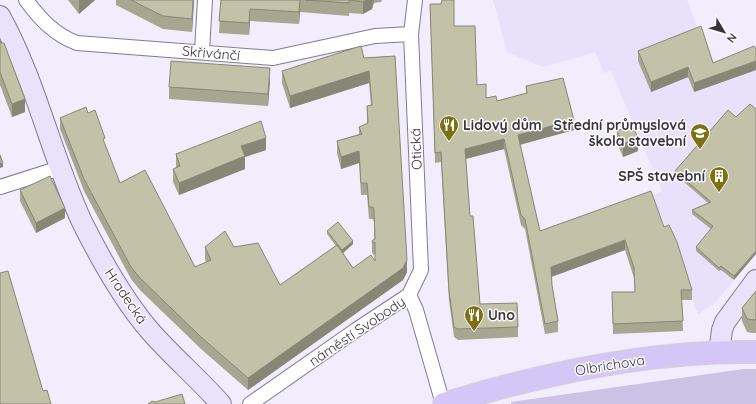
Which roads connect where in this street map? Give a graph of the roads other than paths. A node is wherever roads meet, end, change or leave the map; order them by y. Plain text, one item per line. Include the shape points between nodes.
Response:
1 (26, 0) edge
2 (205, 0) edge
3 (415, 0) edge
4 (0, 16) edge
5 (411, 34) junction
6 (202, 51) junction
7 (60, 168) junction
8 (0, 187) edge
9 (756, 280) edge
10 (409, 296) junction
11 (756, 352) edge
12 (719, 353) junction
13 (468, 397) joint
14 (221, 404) edge
15 (250, 404) edge
16 (444, 404) edge

1 - 6 street, Skřivánčí via 58,34 77,43
2 - 6 street
3 - 5 street, Otická
4 - 7 main road, Hradecká via 21,60
5 - 6 street, Skřivánčí via 375,36 272,58
5 - 10 street, Otická via 422,270
7 - 8 street
7 - 14 main road, Hradecká via 83,223 133,309 165,347
9 - 12 main road via 725,322
10 - 15 street, náměstí Svobody
10 - 16 street, náměstí Svobody via 416,310
11 - 12 main road, Olbrichova
12 - 13 main road, Olbrichova via 603,365 542,377
13 - 16 main road, náměstí Svobody

